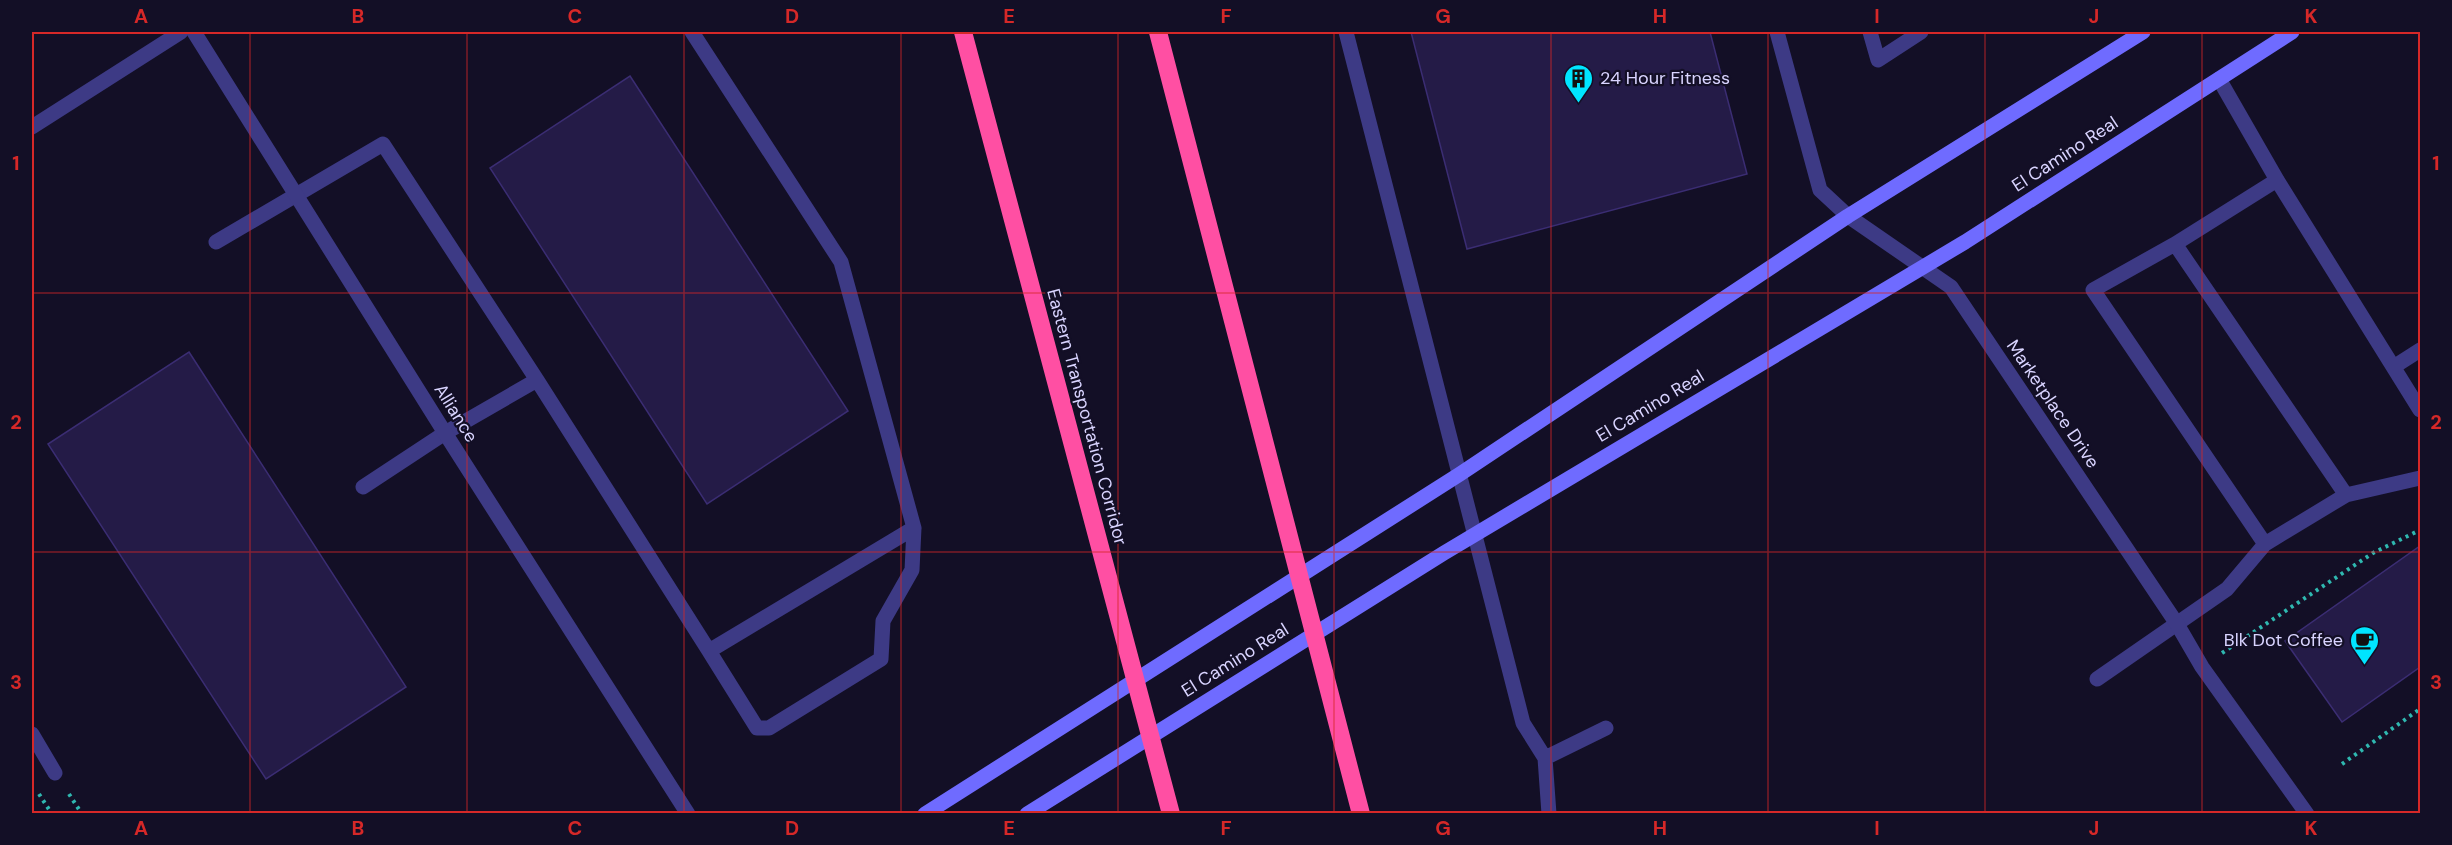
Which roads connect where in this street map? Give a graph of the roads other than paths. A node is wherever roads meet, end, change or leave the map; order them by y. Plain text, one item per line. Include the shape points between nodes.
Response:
1 (181, 32) edge
2 (194, 32) edge
3 (692, 32) edge
4 (963, 32) edge
5 (1158, 32) edge
6 (1346, 32) edge
7 (1778, 32) edge
8 (1869, 32) edge
9 (1921, 32) edge
10 (2142, 32) edge
11 (2292, 32) edge
12 (2219, 79) junction
13 (32, 127) edge
14 (2277, 180) junction
15 (297, 195) junction
16 (1848, 216) junction
17 (216, 242) dead end
18 (2175, 244) junction
19 (1922, 266) junction
20 (2421, 350) edge
21 (2395, 366) junction
22 (537, 380) junction
23 (2421, 410) edge
24 (446, 434) junction
25 (1460, 474) junction
26 (2421, 478) edge
27 (363, 486) dead end
28 (2346, 495) junction
29 (914, 528) junction
30 (1475, 535) junction
31 (2265, 544) junction
32 (2177, 624) junction
33 (709, 651) junction
34 (2097, 679) dead end
35 (1606, 728) dead end
36 (32, 734) edge
37 (1545, 758) junction
38 (56, 773) dead end
39 (688, 813) edge
40 (925, 813) edge
41 (1027, 813) edge
42 (1170, 813) edge
43 (1361, 813) edge
44 (1548, 813) edge
45 (2307, 813) edge

1 - 13 street
2 - 15 street, Alliance
3 - 29 street via 841,262
4 - 42 highway, Eastern Transportation Corridor
5 - 43 highway
6 - 25 street
7 - 16 street, Marketplace Drive via 1820,190
8 - 9 street via 1878,60
10 - 16 main road, El Camino Real
11 - 12 main road, El Camino Real
12 - 14 street
12 - 19 main road, El Camino Real
14 - 18 street
14 - 21 street
15 - 17 street
15 - 22 street via 383,144
15 - 24 street, Alliance
16 - 19 street, Marketplace Drive
16 - 25 main road, El Camino Real
18 - 28 street
18 - 31 street via 2093,290
19 - 30 main road, El Camino Real
19 - 32 street, Marketplace Drive via 1951,287
20 - 21 street
21 - 23 street
22 - 24 street
22 - 33 street
24 - 27 street
24 - 39 street, Alliance
25 - 30 street
25 - 40 main road, El Camino Real
26 - 28 street
28 - 31 street
29 - 33 street
29 - 33 street via 912,570 883,621 881,659 769,728 757,728
30 - 37 street via 1522,723
30 - 41 main road, El Camino Real
31 - 32 street via 2227,589
32 - 34 street
32 - 45 street, Marketplace Drive via 2202,667
35 - 37 street
36 - 38 street
37 - 44 street

